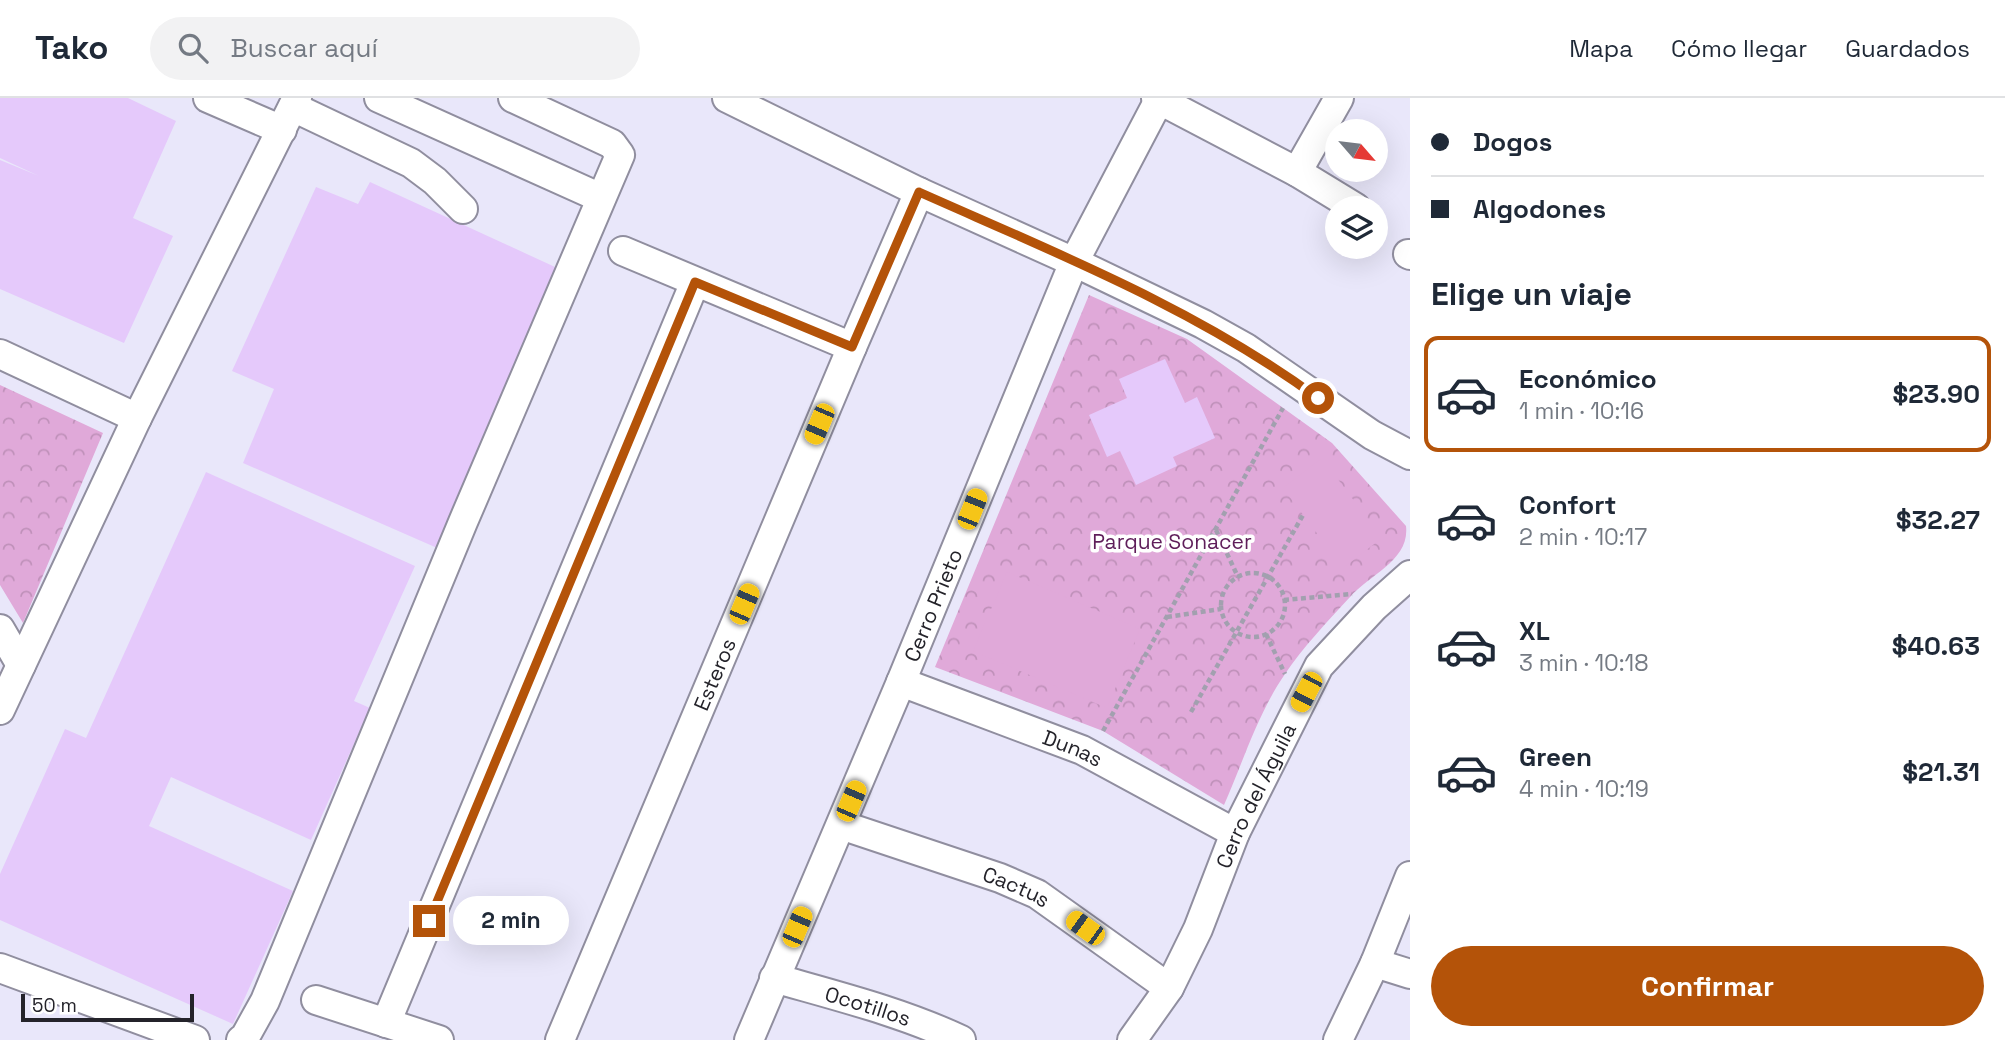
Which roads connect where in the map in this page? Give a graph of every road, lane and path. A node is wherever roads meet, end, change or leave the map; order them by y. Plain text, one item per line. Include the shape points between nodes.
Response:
1 (208, 98) edge
2 (379, 98) edge
3 (513, 98) edge
4 (727, 98) edge
5 (1159, 98) edge
6 (1339, 98) edge
7 (291, 112) edge
8 (1297, 172) junction
9 (919, 192) junction
10 (1336, 196) edge
11 (601, 198) junction
12 (463, 209) dead end
13 (623, 251) dead end
14 (1074, 262) junction
15 (695, 282) junction
16 (852, 347) junction
17 (0, 354) edge
18 (1283, 408) dead end
19 (137, 418) junction
20 (1408, 457) edge
21 (1303, 515) dead end
22 (1216, 529) junction
23 (1410, 575) edge
24 (1267, 576) junction
25 (1238, 577) junction
26 (1352, 594) dead end
27 (1284, 600) junction
28 (1221, 609) junction
29 (1167, 617) junction
30 (0, 629) edge
31 (1236, 633) junction
32 (1266, 634) junction
33 (21, 665) junction
34 (1285, 674) dead end
35 (901, 682) junction
36 (0, 710) edge
37 (1191, 712) dead end
38 (1103, 732) dead end
39 (841, 825) junction
40 (1235, 833) junction
41 (1410, 876) edge
42 (1375, 963) junction
43 (0, 968) edge
44 (1410, 974) edge
45 (774, 978) junction
46 (1169, 988) junction
47 (316, 1000) dead end
48 (386, 1023) junction
49 (195, 1040) edge
50 (241, 1040) edge
51 (439, 1040) edge
52 (560, 1040) edge
53 (748, 1040) edge
54 (961, 1040) edge
55 (1132, 1040) edge
56 (1338, 1040) edge

1 - 7 street
2 - 11 street
3 - 11 street via 617,149 620,155
4 - 9 street
5 - 8 street
5 - 14 street, Cerro Prieto
6 - 8 street
7 - 12 street via 411,163
7 - 19 street
8 - 10 street
9 - 14 street
9 - 16 street, Esteros
11 - 50 street via 265,1001
13 - 15 street
14 - 20 street via 1246,348
14 - 35 street, Cerro Prieto
15 - 16 street
15 - 48 street
16 - 52 street, Esteros
17 - 19 street
18 - 22 path
19 - 33 street
21 - 24 path
22 - 25 path
22 - 29 path
23 - 40 street, Cerro del Águila via 1319,666
24 - 25 path via 1247,573
24 - 27 path via 1282,590
24 - 31 path
25 - 28 path via 1224,590
26 - 27 path
27 - 32 path via 1281,621
28 - 29 path
28 - 31 path
29 - 38 path
30 - 33 street
31 - 32 path
31 - 37 path
32 - 34 path
33 - 36 street
35 - 39 street, Cerro Prieto
35 - 40 street, Dunas via 1082,750
39 - 45 street, Cerro Prieto
39 - 46 street, Cactus via 1000,877 1037,894
40 - 46 street, Cerro del Águila via 1198,929
41 - 42 street
42 - 44 street
42 - 56 street
43 - 49 street
45 - 53 street, Cerro Prieto
45 - 54 street, Ocotillos via 878,1008
46 - 55 street, Cerro del Águila
47 - 48 street
48 - 51 street

